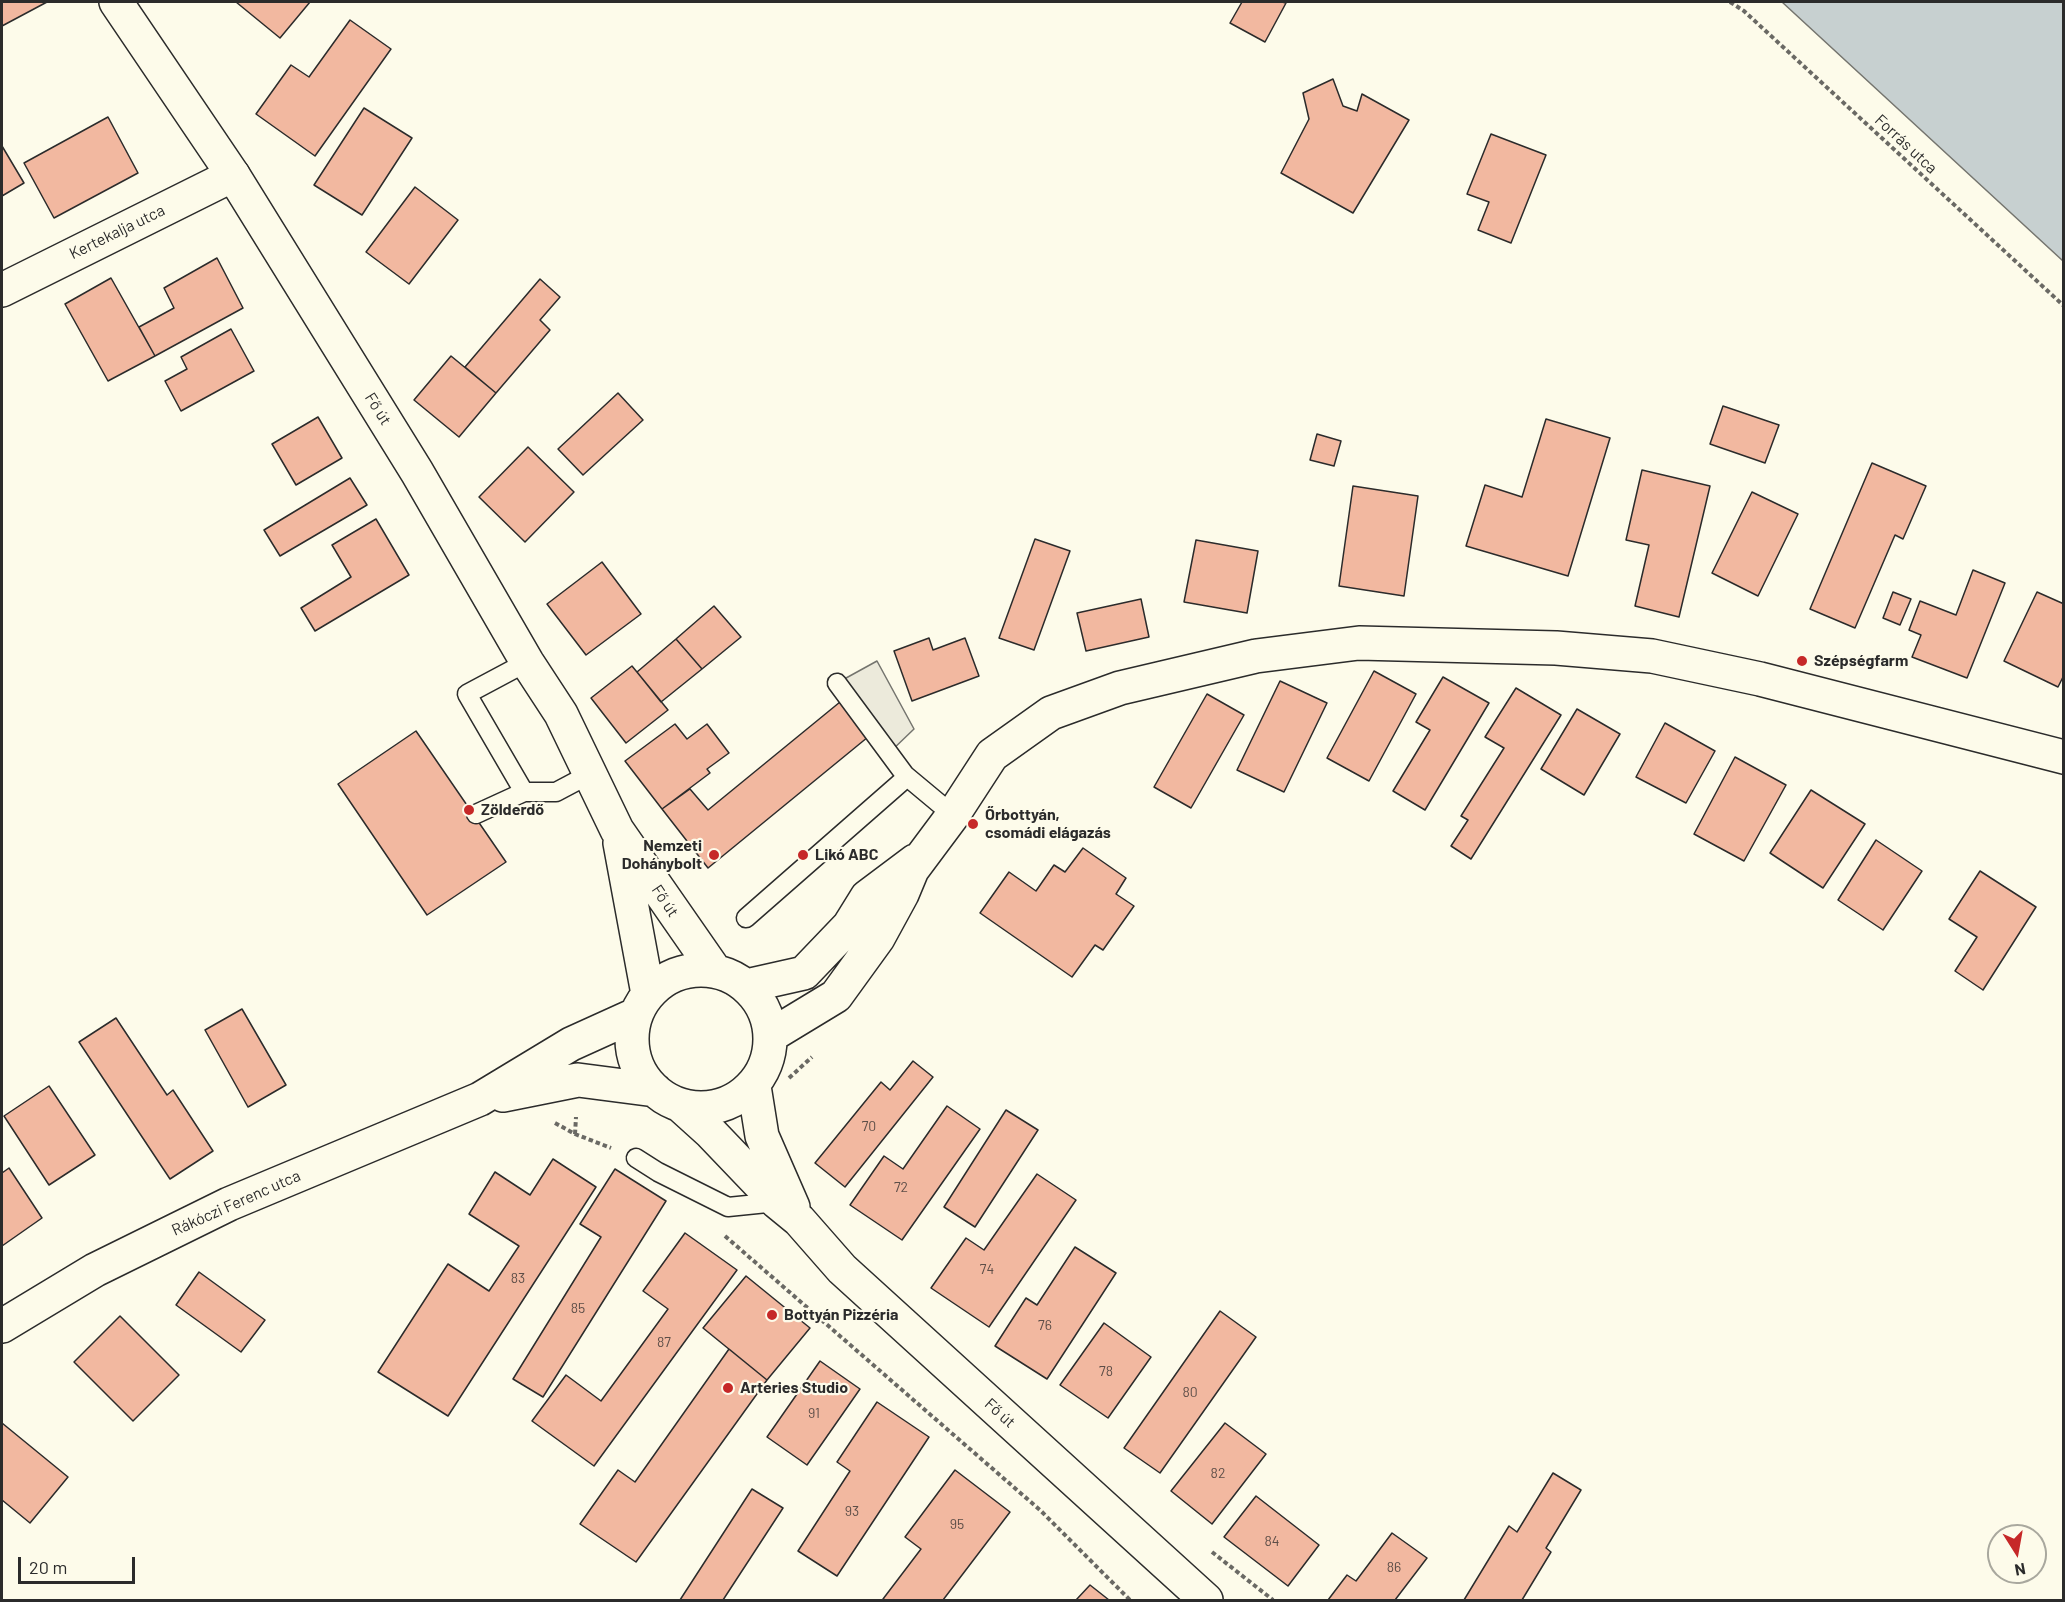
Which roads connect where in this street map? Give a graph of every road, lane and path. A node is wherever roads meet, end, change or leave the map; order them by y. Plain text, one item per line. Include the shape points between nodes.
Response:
1 (116, 2) edge
2 (1730, 2) edge
3 (233, 175) junction
4 (2, 290) edge
5 (2064, 306) edge
6 (526, 662) junction
7 (837, 683) dead end
8 (2064, 757) edge
9 (590, 774) junction
10 (907, 777) junction
11 (524, 792) junction
12 (476, 814) dead end
13 (953, 815) junction
14 (617, 830) junction
15 (924, 855) junction
16 (747, 918) dead end
17 (715, 971) junction
18 (746, 986) junction
19 (642, 1005) junction
20 (770, 1036) junction
21 (754, 1086) junction
22 (667, 1098) junction
23 (480, 1099) junction
24 (555, 1123) dead end
25 (636, 1158) joint
26 (788, 1211) junction
27 (719, 1231) dead end
28 (2, 1326) edge
29 (1130, 1600) edge
30 (1206, 1600) edge

1 - 3 main road, Fő út
2 - 5 path, Forrás utca
3 - 4 main road, Kertekalja utca
3 - 6 main road, Fő út via 417,472
6 - 9 main road, Fő út via 561,714
6 - 11 lane via 467,694
7 - 10 lane
8 - 13 main road via 1760,679 1652,656 1557,648 1359,643 1244,659 1120,688 1051,713 992,755
9 - 11 lane via 556,792
9 - 14 main road, Fő út
10 - 13 lane
10 - 16 lane
11 - 12 lane
13 - 15 main road
14 - 17 main road, Fő út
14 - 19 main road, Fő út
15 - 18 main road via 867,897 849,926 804,973
15 - 20 main road via 912,870 878,938 836,996
17 - 18 main road
17 - 19 main road via 700,969 671,976 658,984
18 - 20 main road via 766,1014
19 - 22 main road, Fő út via 632,1031 634,1056 644,1078
19 - 23 main road, Rákóczi Ferenc utca
20 - 21 main road via 768,1054
21 - 22 main road via 739,1098 695,1108
21 - 26 main road, Fő út via 762,1136
22 - 23 main road, Rákóczi Ferenc utca via 578,1080
22 - 26 main road, Fő út via 711,1133
23 - 28 main road, Rákóczi Ferenc utca via 229,1204 94,1270
24 - 25 path
25 - 26 lane via 728,1207
26 - 30 main road, Fő út via 842,1269
27 - 29 path via 1040,1510

